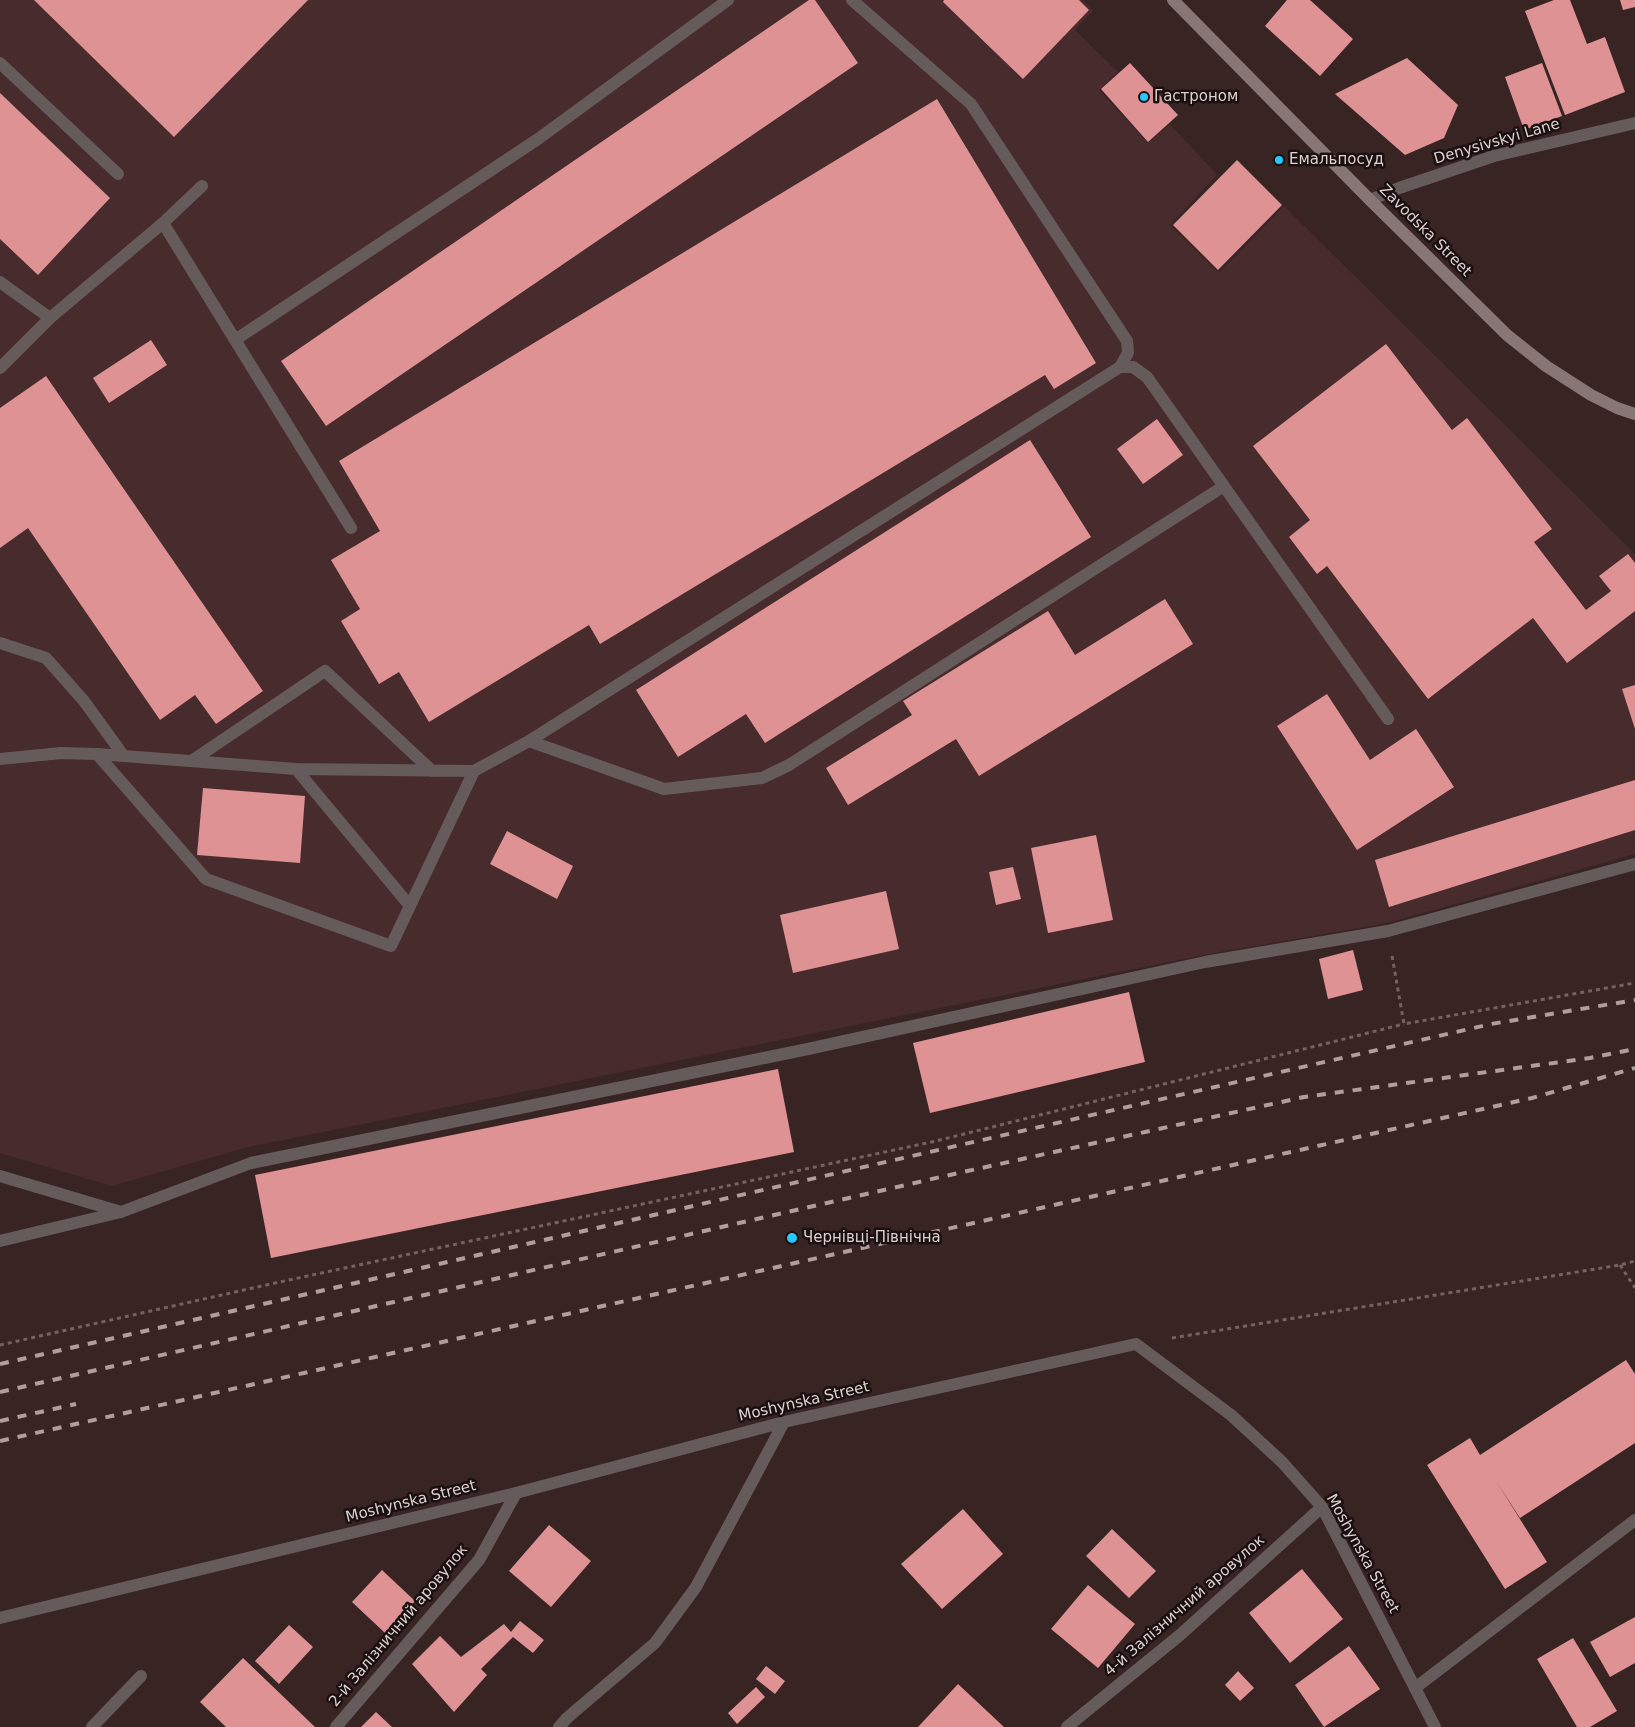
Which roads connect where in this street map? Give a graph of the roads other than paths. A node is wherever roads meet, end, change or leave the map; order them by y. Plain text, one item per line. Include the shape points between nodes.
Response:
1 (728, 0) edge
2 (852, 0) edge
3 (1173, 0) edge
4 (0, 63) edge
5 (1635, 123) edge
6 (118, 174) dead end
7 (202, 186) dead end
8 (1370, 200) junction
9 (163, 223) junction
10 (0, 282) edge
11 (50, 318) junction
12 (235, 340) junction
13 (1120, 367) junction
14 (0, 368) edge
15 (1635, 414) edge
16 (1224, 486) junction
17 (351, 528) dead end
18 (0, 643) edge
19 (1388, 719) dead end
20 (529, 742) junction
21 (97, 754) junction
22 (123, 755) junction
23 (0, 759) edge
24 (192, 760) junction
25 (296, 769) junction
26 (432, 771) junction
27 (474, 771) junction
28 (1635, 864) edge
29 (410, 906) junction
30 (0, 1176) edge
31 (121, 1212) junction
32 (0, 1241) edge
33 (784, 1422) junction
34 (516, 1494) junction
35 (1322, 1507) junction
36 (1635, 1520) edge
37 (0, 1618) edge
38 (141, 1676) dead end
39 (1415, 1688) junction
40 (92, 1727) edge
41 (336, 1727) edge
42 (559, 1727) edge
43 (1067, 1727) edge
44 (1434, 1727) edge

1 - 12 street via 538,139
2 - 13 street via 971,104 1128,341 1128,353
3 - 8 main road, Zavodska Street
4 - 6 street
5 - 8 street, Denysivskyi Lane via 1494,156
7 - 9 street
8 - 15 main road, Zavodska Street via 1526,350 1591,395
9 - 11 street
9 - 12 street
10 - 11 street
11 - 14 street
12 - 17 street
13 - 16 street via 1133,367 1147,377
13 - 20 street
16 - 19 street
16 - 20 street via 789,765 762,778 664,789
18 - 22 street via 46,658 84,701
20 - 27 street
21 - 22 street
21 - 23 street via 61,753
21 - 29 street via 206,879 391,946
22 - 24 street
24 - 25 street
24 - 26 street via 325,671
25 - 26 street
25 - 29 street
26 - 27 street
27 - 29 street
28 - 31 street via 1388,931 1205,962 251,1163
30 - 31 street
31 - 32 street
33 - 34 street, Moshynska Street
33 - 35 street, Moshynska Street via 1136,1344 1231,1415 1282,1462
33 - 42 street via 696,1587 655,1643
34 - 37 street, Moshynska Street
34 - 41 street, 2-й Залізничний аровулок via 479,1560
35 - 39 street, Moshynska Street
35 - 43 street, 4-й Залізничний аровулок via 1180,1635
36 - 39 street
38 - 40 street
39 - 44 street, Moshynska Street

